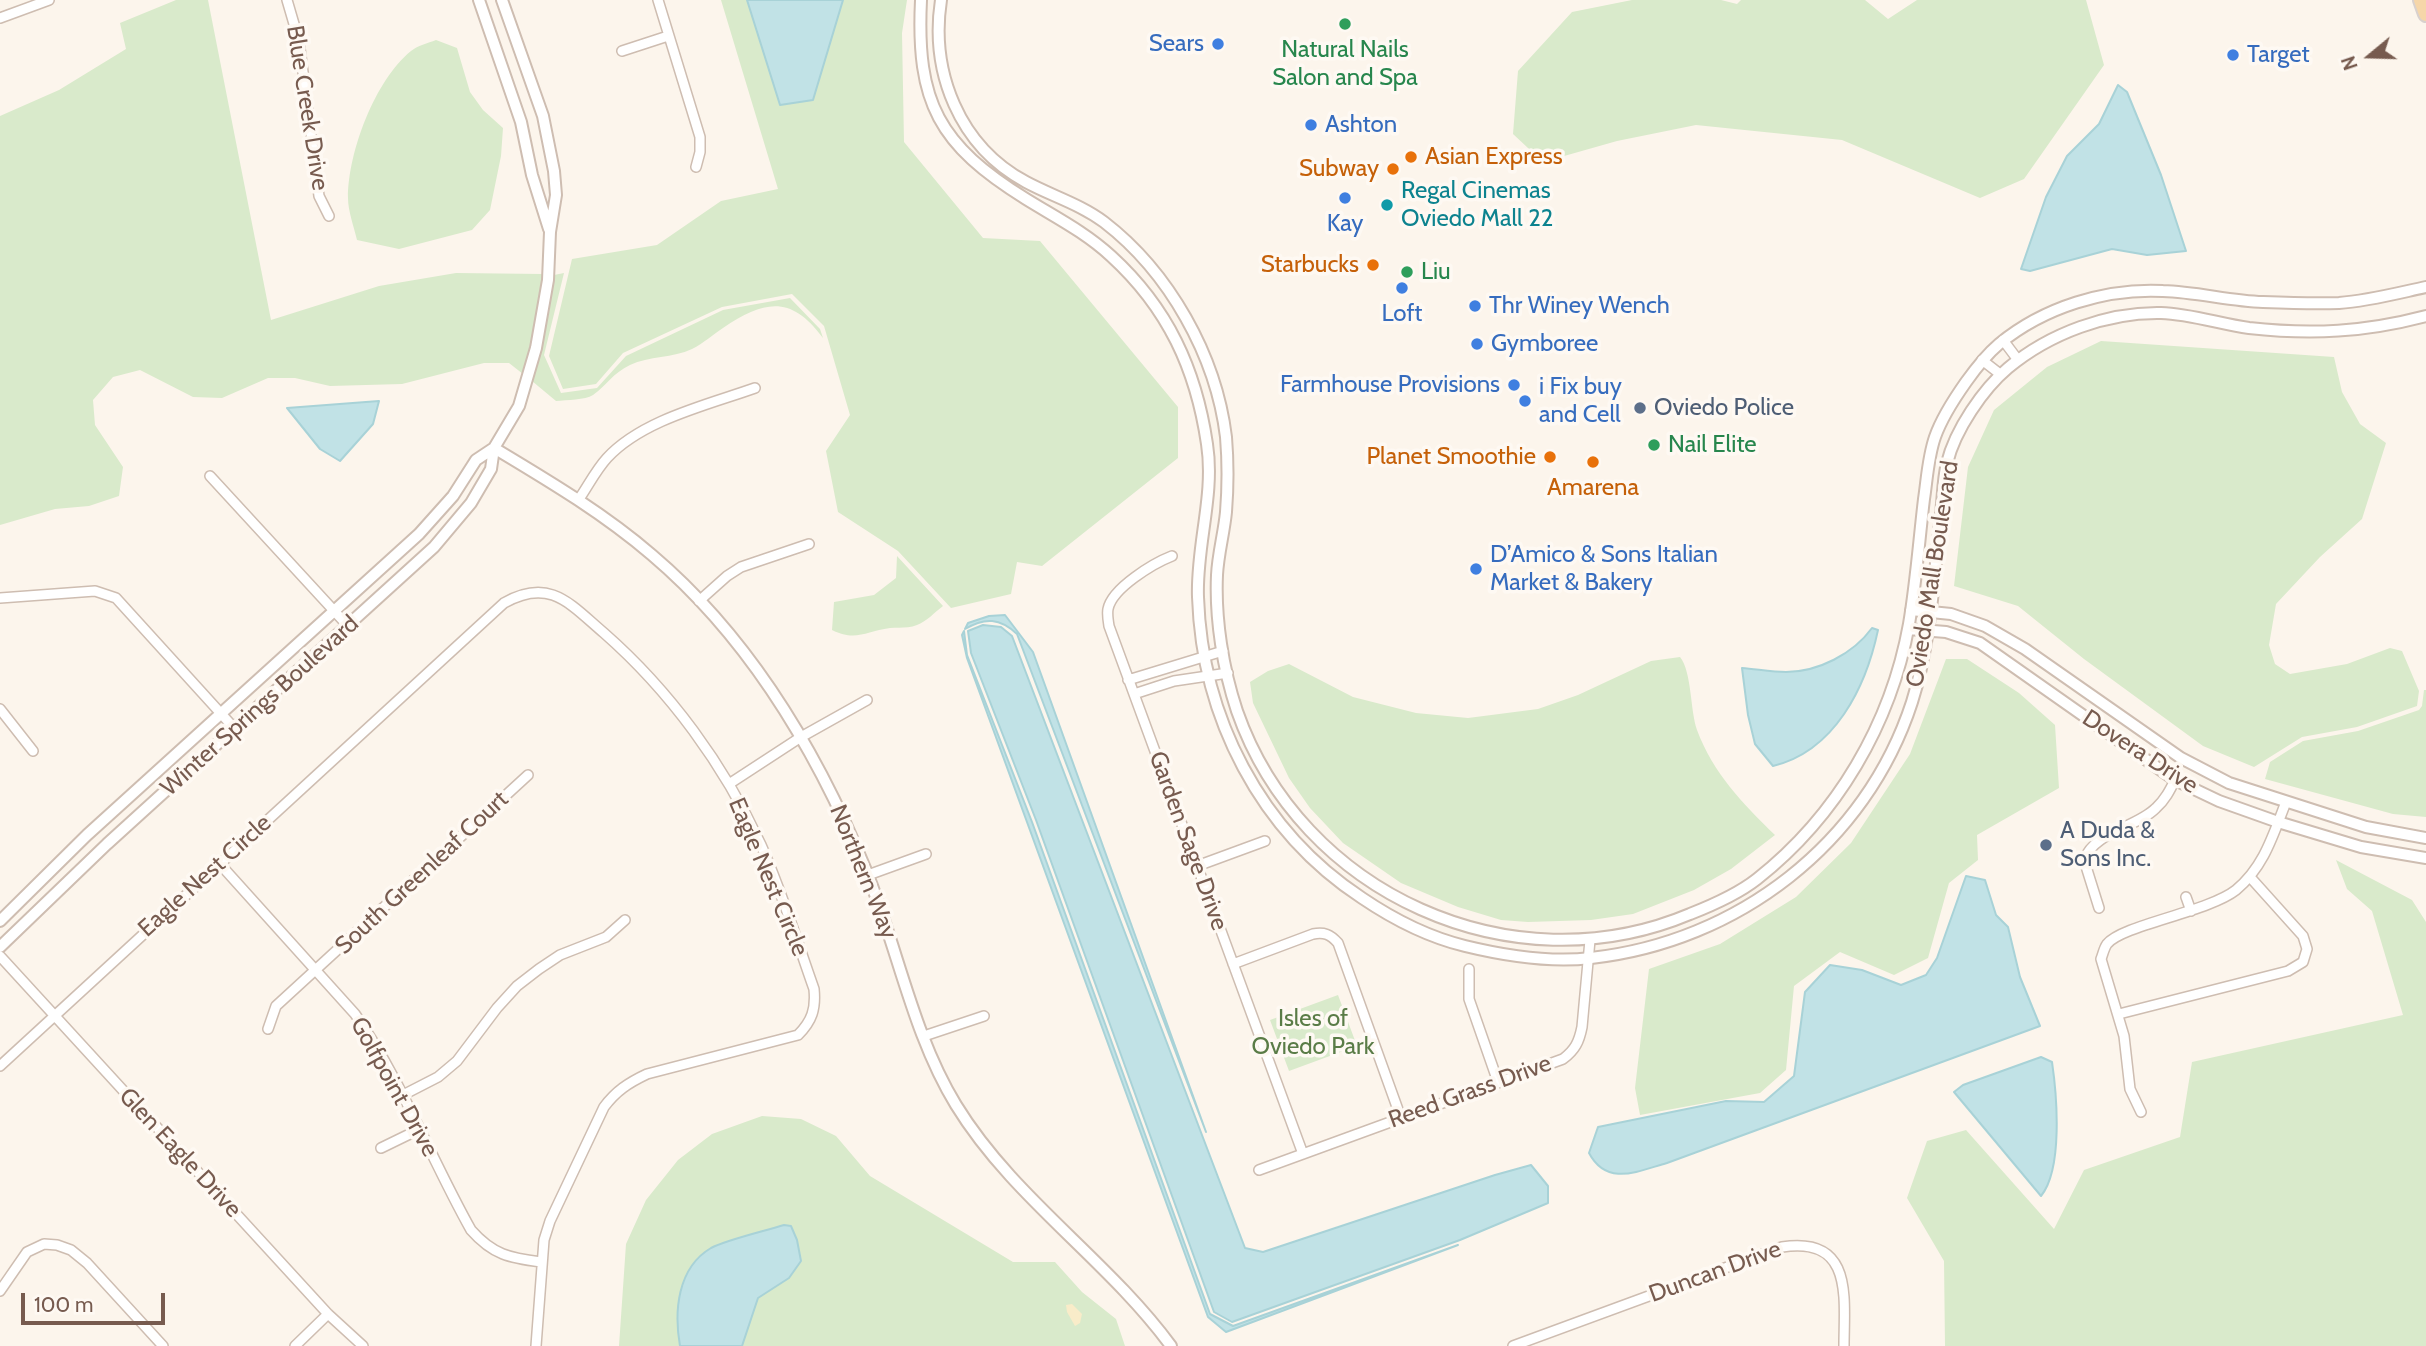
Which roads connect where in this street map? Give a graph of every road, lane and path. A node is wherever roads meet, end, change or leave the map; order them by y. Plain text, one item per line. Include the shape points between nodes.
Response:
1 (48, 0) edge
2 (288, 0) edge
3 (478, 0) edge
4 (502, 0) edge
5 (658, 0) edge
6 (921, 0) edge
7 (941, 0) edge
8 (2421, 0) edge
9 (2426, 14) edge
10 (0, 18) edge
11 (668, 36) junction
12 (622, 51) dead end
13 (538, 103) junction
14 (517, 111) junction
15 (696, 167) dead end
16 (329, 216) dead end
17 (550, 232) junction
18 (2426, 287) edge
19 (2426, 316) edge
20 (2003, 341) junction
21 (1982, 360) junction
22 (2018, 360) junction
23 (2000, 374) junction
24 (755, 388) dead end
25 (494, 448) junction
26 (210, 476) dead end
27 (579, 499) junction
28 (809, 544) dead end
29 (1172, 556) dead end
30 (0, 598) edge
31 (699, 601) junction
32 (1911, 610) junction
33 (336, 612) junction
34 (1929, 612) junction
35 (348, 626) junction
36 (1908, 629) junction
37 (1928, 631) junction
38 (1223, 651) junction
39 (1203, 658) junction
40 (1170, 666) junction
41 (1228, 673) junction
42 (1207, 676) junction
43 (1128, 680) junction
44 (1174, 681) junction
45 (1134, 694) junction
46 (867, 700) dead end
47 (0, 709) edge
48 (220, 714) junction
49 (235, 729) junction
50 (801, 737) junction
51 (33, 751) dead end
52 (528, 775) dead end
53 (2175, 780) junction
54 (729, 784) junction
55 (2286, 802) junction
56 (2278, 822) junction
57 (2426, 838) edge
58 (1265, 841) dead end
59 (926, 854) dead end
60 (2426, 858) edge
61 (219, 863) junction
62 (1197, 866) junction
63 (868, 875) junction
64 (2250, 877) junction
65 (2186, 897) dead end
66 (2099, 908) dead end
67 (2190, 911) junction
68 (625, 920) dead end
69 (0, 921) edge
70 (1590, 940) junction
71 (0, 947) edge
72 (0, 956) edge
73 (1588, 959) junction
74 (1233, 964) junction
75 (1469, 969) dead end
76 (316, 971) junction
77 (2119, 1014) junction
78 (54, 1015) junction
79 (984, 1016) dead end
80 (268, 1029) dead end
81 (924, 1036) junction
82 (0, 1066) edge
83 (1499, 1082) junction
84 (403, 1095) junction
85 (2141, 1112) dead end
86 (1401, 1118) junction
87 (420, 1129) junction
88 (381, 1148) dead end
89 (1303, 1154) junction
90 (1259, 1170) dead end
91 (541, 1262) junction
92 (0, 1291) edge
93 (328, 1314) junction
94 (163, 1346) edge
95 (295, 1346) edge
96 (363, 1346) edge
97 (536, 1346) edge
98 (1171, 1346) edge
99 (1513, 1346) edge
100 (1843, 1346) edge

1 - 10 street
2 - 16 street, Blue Creek Drive via 299,41 319,196
3 - 14 street, Winter Springs Boulevard
4 - 13 street, Winter Springs Boulevard
5 - 11 street
6 - 39 street, Oviedo Mall Boulevard via 923,78 939,118 959,149 979,169 1107,252 1162,313 1181,351 1197,396 1208,451 1197,585
7 - 38 street, Oviedo Mall Boulevard via 937,47 943,80 957,113 976,139 1023,181 1106,224 1173,298 1198,341 1215,384 1225,432 1226,512 1217,570
8 - 9 main road
11 - 12 street
11 - 15 street via 699,137
13 - 14 street
13 - 17 street, Winter Springs Boulevard via 556,195
14 - 17 street, Winter Springs Boulevard
17 - 25 street, Winter Springs Boulevard via 536,348 519,406
18 - 20 street, Oviedo Mall Boulevard via 2342,303 2216,299 2168,290 2102,294 2045,316
19 - 22 street, Oviedo Mall Boulevard via 2338,331 2245,327 2165,313 2133,314 2065,333
20 - 21 street, Oviedo Mall Boulevard
20 - 22 street
21 - 23 street
21 - 32 street, Oviedo Mall Boulevard via 1935,438
22 - 23 street, Oviedo Mall Boulevard
23 - 34 street, Oviedo Mall Boulevard via 1972,410 1948,460
24 - 27 street via 653,425 628,440 607,459
25 - 27 street, Northern Way
25 - 33 street, Winter Springs Boulevard via 476,460 453,496 419,534
25 - 35 street, Winter Springs Boulevard via 491,469 471,503 434,547
26 - 33 street
27 - 31 street, Northern Way via 654,556
28 - 31 street via 741,568
29 - 43 street, Garden Sage Drive via 1144,569 1111,599 1109,626
30 - 48 street via 95,591 116,598
31 - 50 street, Northern Way via 739,646
32 - 34 street, Dovera Drive
32 - 36 street, Oviedo Mall Boulevard
33 - 35 street
33 - 48 street, Winter Springs Boulevard
34 - 37 street, Oviedo Mall Boulevard
34 - 55 street, Dovera Drive via 1985,626 2181,758 2229,783
35 - 49 street, Winter Springs Boulevard
36 - 37 street, Dovera Drive
36 - 70 street, Oviedo Mall Boulevard via 1886,707 1863,755 1839,794 1799,841 1753,882 1707,907 1636,932
37 - 53 street, Dovera Drive via 1980,643
37 - 73 street, Oviedo Mall Boulevard via 1911,704 1885,764 1856,811 1816,855 1743,910 1695,932 1647,948
38 - 39 street
38 - 41 street, Oviedo Mall Boulevard
39 - 40 street
39 - 42 street, Oviedo Mall Boulevard
40 - 43 street
40 - 44 street
41 - 42 street
41 - 70 street, Oviedo Mall Boulevard via 1254,750 1284,800 1317,840 1361,875 1443,920 1543,941
42 - 44 street
42 - 73 street, Oviedo Mall Boulevard via 1219,718 1277,823 1341,884 1413,928 1453,943 1530,959
43 - 45 street, Garden Sage Drive
44 - 45 street
45 - 62 street, Garden Sage Drive
46 - 50 street
47 - 51 street
48 - 49 street
48 - 69 street, Winter Springs Boulevard
49 - 71 street, Winter Springs Boulevard
50 - 54 street
50 - 63 street, Northern Way
52 - 76 street, South Greenleaf Court
53 - 56 street, Dovera Drive via 2219,802
53 - 66 street via 2155,810 2087,853 2084,860
54 - 61 street, Eagle Nest Circle via 665,695 620,648 557,595 529,592 503,603
54 - 91 street, Eagle Nest Circle via 781,895 814,989 812,1016 798,1035 786,1040 647,1074 615,1093 550,1221
55 - 56 street
55 - 57 street, Dovera Drive via 2366,827
56 - 60 street, Dovera Drive via 2361,846
56 - 64 street
58 - 62 street
59 - 63 street
61 - 76 street, Golfpoint Drive
61 - 78 street, Eagle Nest Circle
62 - 74 street, Garden Sage Drive
63 - 81 street, Northern Way
64 - 67 street via 2234,891
64 - 77 street via 2303,936 2307,949 2303,962 2288,971
65 - 67 street
67 - 77 street via 2108,943 2101,959
68 - 84 street via 606,937 538,969 497,1008 457,1061
70 - 73 street, Reed Grass Drive
72 - 78 street, Glen Eagle Drive
73 - 83 street, Reed Grass Drive via 1582,1027 1573,1052
74 - 86 street via 1313,934 1332,936
74 - 89 street, Garden Sage Drive
75 - 83 street via 1469,999
76 - 80 street, South Greenleaf Court via 276,1006
76 - 84 street, Golfpoint Drive via 361,1023
77 - 85 street via 2130,1089
78 - 82 street, Eagle Nest Circle
78 - 93 street, Glen Eagle Drive
79 - 81 street
81 - 98 street, Northern Way via 955,1102 980,1141 1135,1301
83 - 86 street, Reed Grass Drive
84 - 87 street, Golfpoint Drive
86 - 89 street, Reed Grass Drive
87 - 88 street
87 - 91 street, Golfpoint Drive via 465,1220 483,1244 514,1258
89 - 90 street, Reed Grass Drive
91 - 97 street, Eagle Nest Circle
92 - 94 street via 27,1252 44,1244 57,1245 87,1263
93 - 95 street
93 - 96 street, Glen Eagle Drive
99 - 100 street, Duncan Drive via 1796,1245 1828,1256 1842,1275

